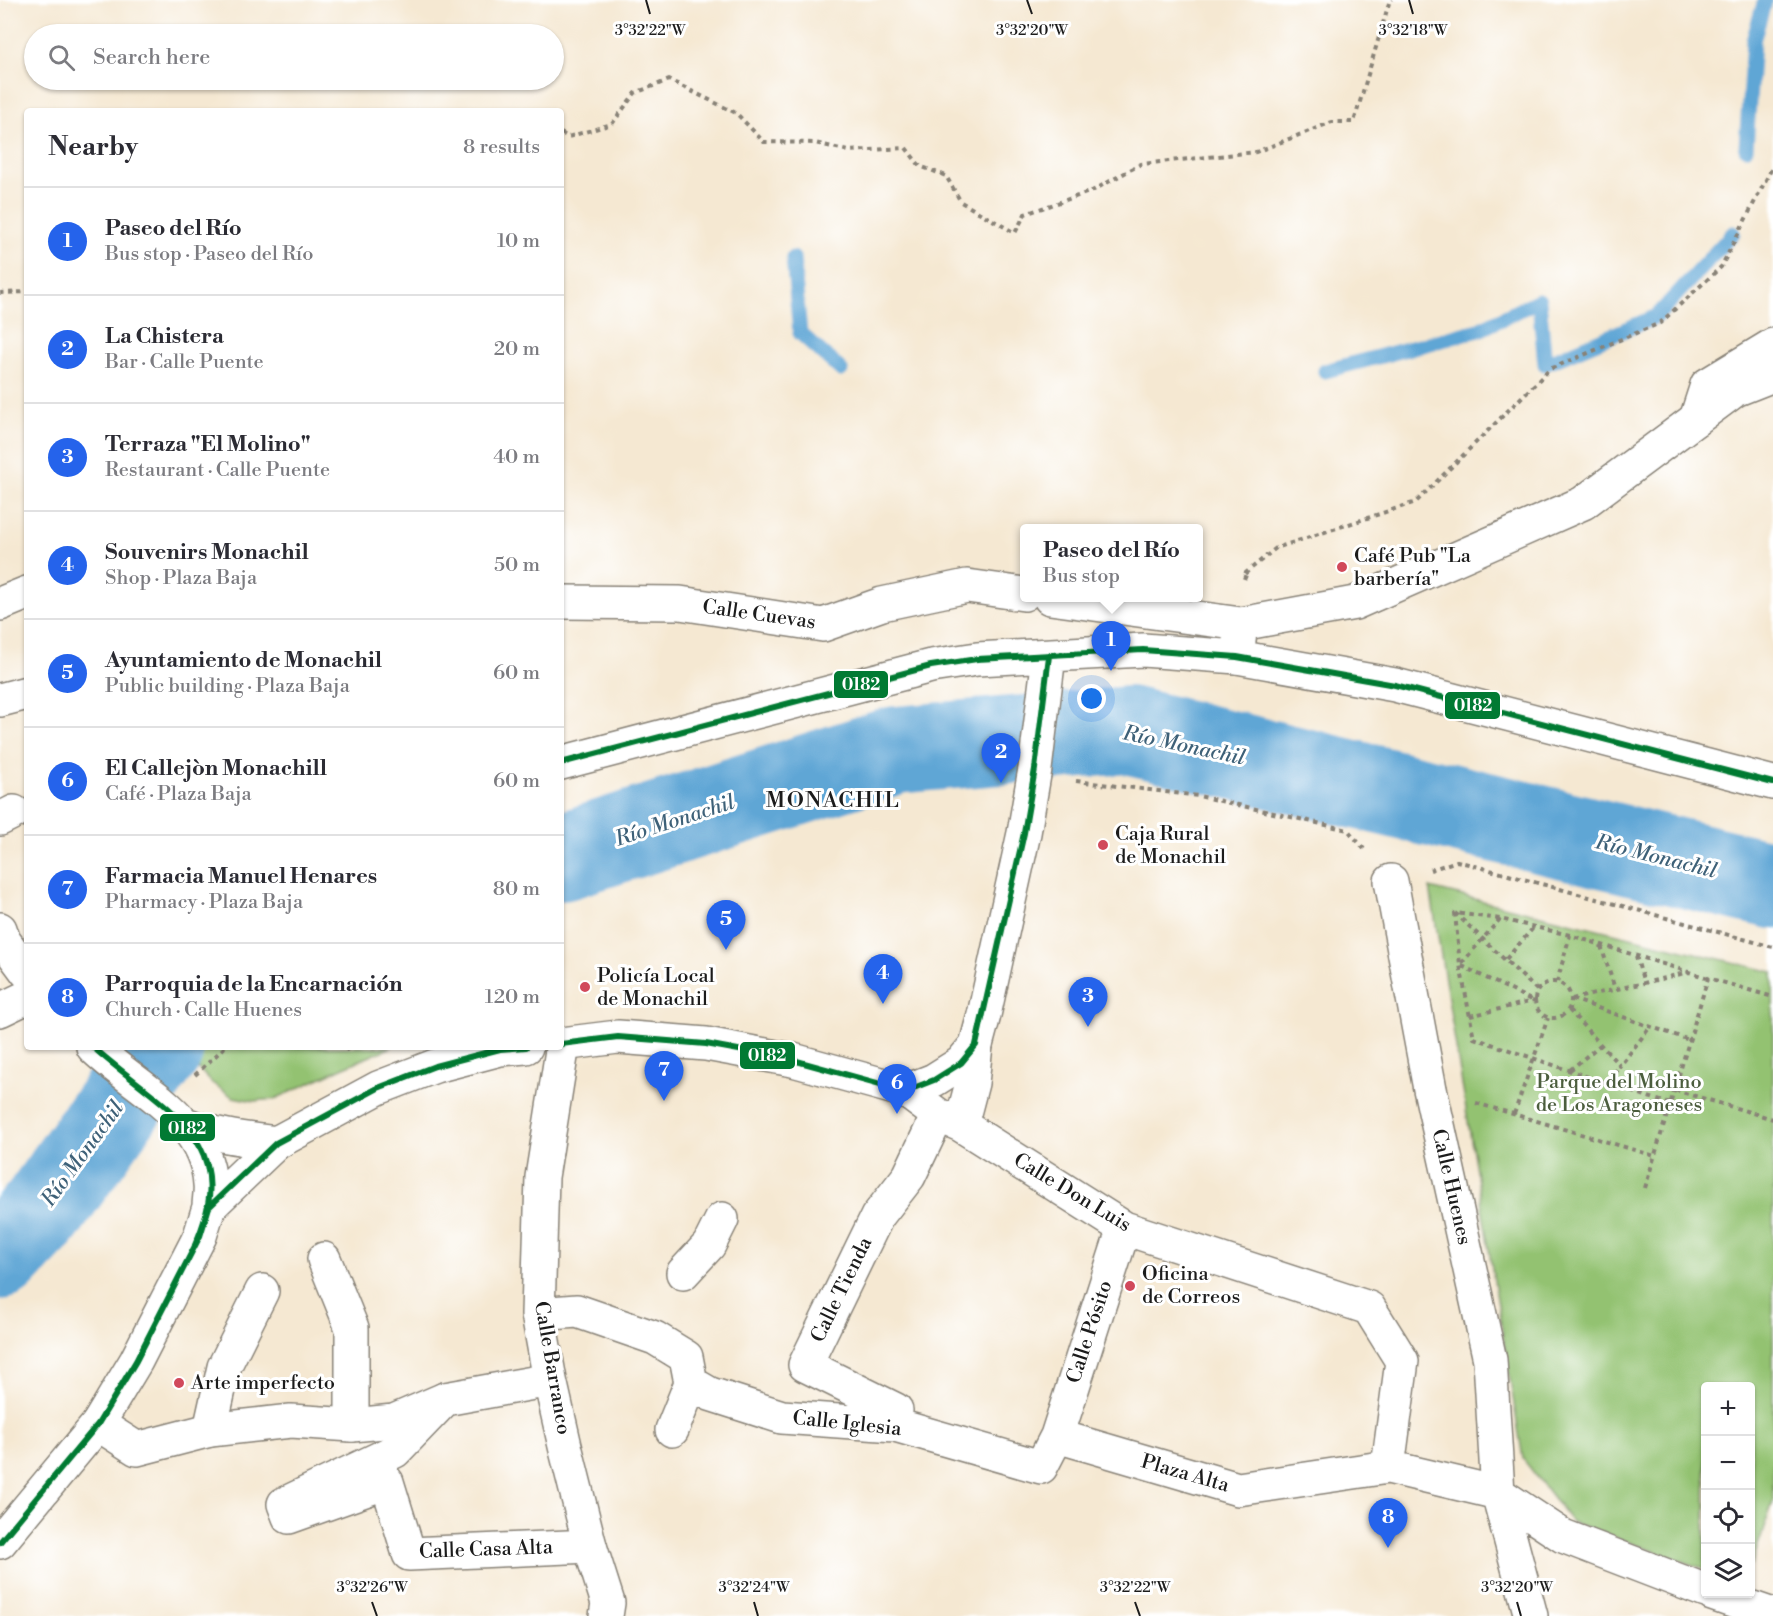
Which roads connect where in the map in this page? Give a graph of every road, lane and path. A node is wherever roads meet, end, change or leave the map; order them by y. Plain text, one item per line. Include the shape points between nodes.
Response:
1 (1393, 0) edge
2 (564, 135) edge
3 (1773, 166) edge
4 (24, 292) edge
5 (0, 293) edge
6 (1773, 345) edge
7 (1773, 375) edge
8 (1696, 419) junction
9 (1253, 580) dead end
10 (1020, 593) edge
11 (24, 594) edge
12 (564, 602) edge
13 (1085, 602) edge
14 (0, 604) edge
15 (1241, 624) junction
16 (1049, 656) junction
17 (1237, 657) junction
18 (24, 694) edge
19 (0, 700) edge
20 (564, 762) edge
21 (1068, 780) dead end
22 (1773, 783) edge
23 (1391, 882) junction
24 (1455, 913) junction
25 (1500, 919) junction
26 (1535, 926) junction
27 (0, 929) edge
28 (1570, 935) junction
29 (1482, 939) junction
30 (1601, 945) junction
31 (1773, 947) edge
32 (1636, 955) junction
33 (1506, 959) junction
34 (1460, 965) junction
35 (24, 968) edge
36 (1690, 972) junction
37 (1708, 978) junction
38 (1557, 982) junction
39 (1644, 983) junction
40 (1615, 989) junction
41 (1537, 990) junction
42 (1773, 997) edge
43 (24, 998) edge
44 (1572, 999) junction
45 (1533, 1001) junction
46 (0, 1010) edge
47 (1569, 1010) junction
48 (1470, 1016) junction
49 (1548, 1018) junction
50 (1650, 1027) junction
51 (1689, 1040) junction
52 (564, 1044) edge
53 (976, 1045) junction
54 (1600, 1045) junction
55 (97, 1050) edge
56 (222, 1050) edge
57 (496, 1050) edge
58 (561, 1050) edge
59 (1533, 1059) junction
60 (1620, 1066) junction
61 (200, 1069) dead end
62 (1569, 1071) junction
63 (1606, 1083) junction
64 (1430, 1089) junction
65 (1675, 1090) junction
66 (906, 1091) junction
67 (1670, 1104) junction
68 (1514, 1114) junction
69 (1773, 1119) edge
70 (950, 1120) junction
71 (185, 1124) junction
72 (276, 1143) junction
73 (1655, 1156) junction
74 (1645, 1188) dead end
75 (209, 1207) junction
76 (722, 1219) dead end
77 (1124, 1228) junction
78 (324, 1259) dead end
79 (683, 1273) dead end
80 (262, 1291) dead end
81 (538, 1314) junction
82 (550, 1380) junction
83 (691, 1383) junction
84 (445, 1399) junction
85 (98, 1424) junction
86 (351, 1425) junction
87 (895, 1425) junction
88 (210, 1430) junction
89 (672, 1430) dead end
90 (1057, 1436) junction
91 (1388, 1467) junction
92 (1498, 1493) junction
93 (0, 1542) edge
94 (590, 1546) junction
95 (1701, 1589) edge
96 (1726, 1598) edge
97 (1773, 1615) edge
98 (606, 1616) edge
99 (1531, 1616) edge

1 - 2 path via 1354,122 1332,122 1256,152 1141,164 1092,191 1025,214 1015,233 961,202 946,176 920,166 906,148 849,151 815,143 764,142 736,113 669,80 635,93 612,124 568,137
3 - 9 path via 1721,267 1660,323 1550,369 1416,502 1276,548 1242,576
4 - 5 path
6 - 8 street via 1707,385
7 - 8 street via 1735,390
8 - 15 street via 1583,503 1355,603
10 - 12 street, Calle Cuevas via 967,586 882,604 823,625 680,603
11 - 14 street
13 - 15 street
15 - 17 street
16 - 17 street via 1143,650
16 - 20 street via 977,659 931,666
16 - 53 street via 1035,769
17 - 22 street via 1395,685
18 - 19 street
21 - 23 path via 1199,796 1348,830
23 - 31 path via 1457,861
23 - 64 street, Calle Huenes
24 - 25 path
24 - 29 path
24 - 34 path
25 - 26 path
25 - 29 path
26 - 28 path
26 - 33 path
27 - 35 street
28 - 30 path
28 - 38 path
29 - 33 path
29 - 34 path
30 - 32 path
30 - 40 path
32 - 36 path
32 - 39 path
33 - 41 path
34 - 45 path
34 - 48 path
36 - 37 path
36 - 39 path
37 - 42 path
37 - 51 path
38 - 41 path via 1546,982
38 - 44 path via 1568,988
39 - 40 path
40 - 44 path
41 - 45 path
43 - 46 street
44 - 47 path
44 - 50 path
45 - 48 path
45 - 49 path via 1538,1012
47 - 49 path via 1560,1018
47 - 54 path
48 - 59 path via 1474,1038
49 - 59 path
50 - 51 path
50 - 60 path
51 - 65 path
52 - 66 street via 618,1037 705,1044 793,1060
53 - 66 street via 961,1063
53 - 70 street via 972,1083
54 - 60 path
54 - 62 path
55 - 71 street
56 - 61 path
57 - 72 street via 435,1066 378,1088
58 - 81 street, Calle Barranco via 542,1177
59 - 62 path
59 - 68 path
60 - 63 path
62 - 63 path
63 - 67 path
64 - 68 path
64 - 92 street, Calle Huenes via 1490,1360
65 - 67 path
65 - 69 path
66 - 70 street, Calle Don Luis
67 - 73 path
68 - 73 path
70 - 77 street, Calle Don Luis
70 - 87 street, Calle Tienda via 877,1217 805,1365 896,1410
71 - 72 street via 223,1136
71 - 75 street via 206,1164 211,1184
72 - 75 street
73 - 74 path
75 - 85 street via 200,1236
76 - 79 street via 709,1245
77 - 90 street, Calle Pósito
77 - 91 street, Calle Don Luis via 1369,1308 1401,1361
78 - 86 street via 352,1328
80 - 88 street via 224,1367
81 - 82 street, Calle Barranco
81 - 83 street via 577,1311 655,1338 687,1357
82 - 84 street
82 - 94 street, Calle Barranco
83 - 87 street, Calle Iglesia via 710,1394 782,1417
83 - 89 street
84 - 86 street via 394,1421
84 - 94 street, Calle Casa Alta via 395,1451 284,1504 289,1517 387,1482 410,1554
85 - 88 street via 137,1449
85 - 93 street
86 - 88 street via 291,1421
87 - 90 street, Calle Iglesia via 1041,1467
90 - 91 street, Plaza Alta via 1238,1490
91 - 92 street
92 - 95 street via 1563,1536
92 - 99 street, Calle Huenes
94 - 98 street, Calle Barranco via 608,1603
96 - 97 street

